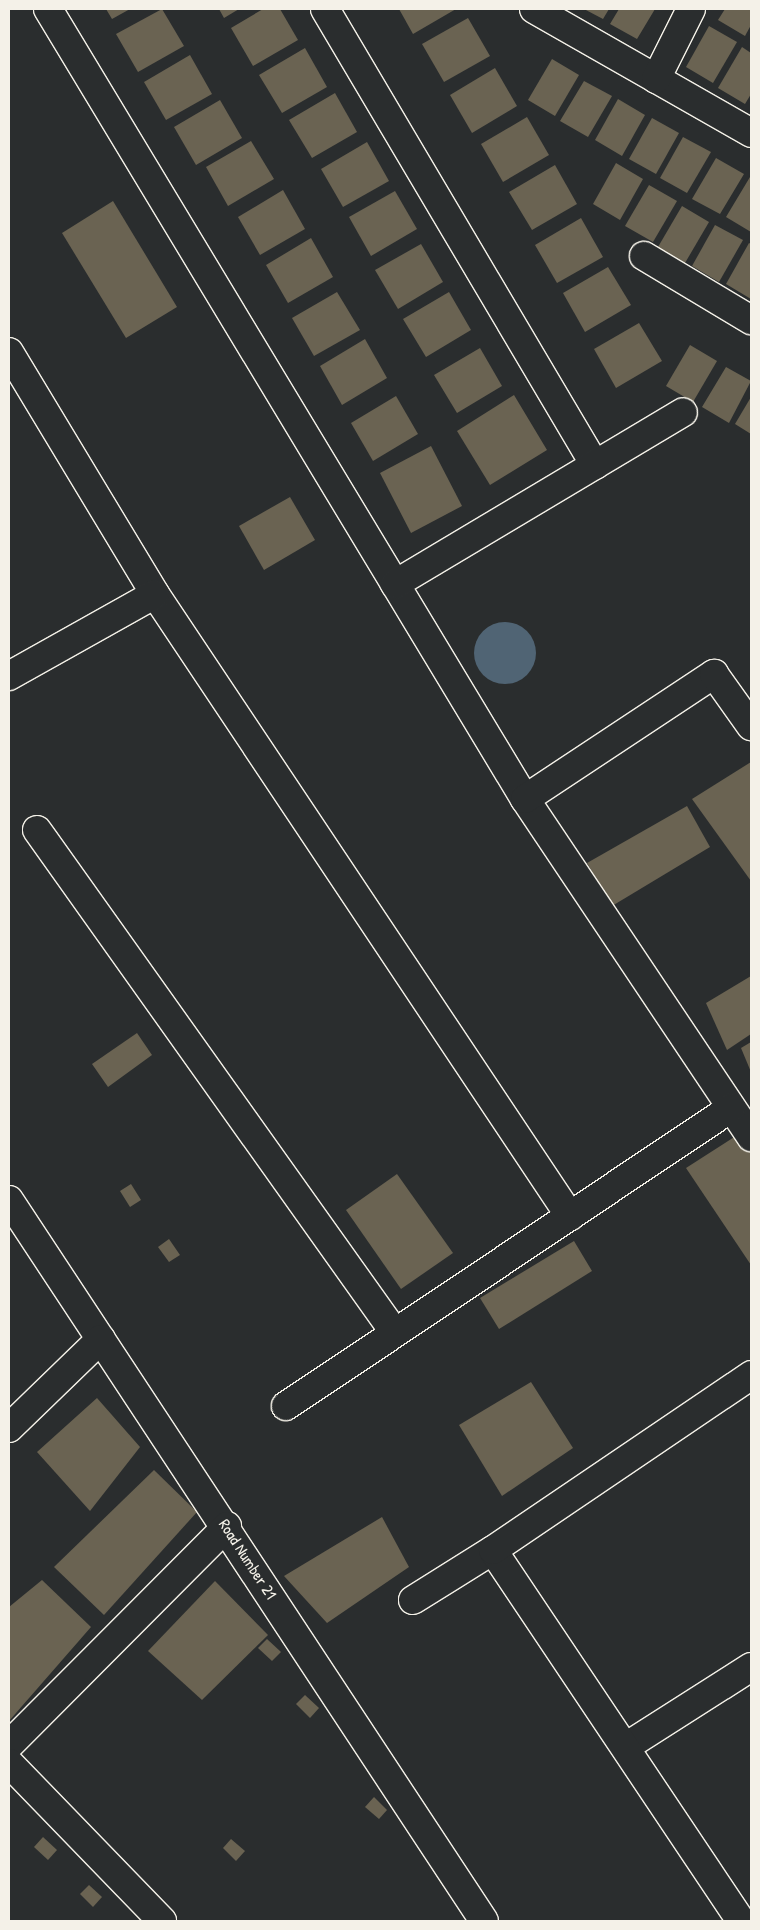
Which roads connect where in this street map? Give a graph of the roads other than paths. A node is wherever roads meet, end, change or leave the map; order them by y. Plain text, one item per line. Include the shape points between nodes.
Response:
1 (48, 9) edge
2 (325, 9) edge
3 (534, 9) edge
4 (691, 9) edge
5 (656, 79) junction
6 (751, 133) edge
7 (644, 256) dead end
8 (751, 320) edge
9 (9, 352) edge
10 (683, 412) dead end
11 (595, 465) junction
12 (395, 584) junction
13 (155, 594) junction
14 (9, 676) edge
15 (751, 726) edge
16 (525, 799) junction
17 (37, 830) dead end
18 (732, 1108) junction
19 (751, 1138) edge
20 (9, 1200) edge
21 (570, 1216) junction
22 (395, 1334) junction
23 (101, 1339) junction
24 (751, 1375) edge
25 (286, 1406) dead end
26 (9, 1428) edge
27 (226, 1526) junction
28 (493, 1550) junction
29 (413, 1600) dead end
30 (751, 1667) edge
31 (9, 1745) edge
32 (627, 1746) junction
33 (9, 1764) edge
34 (162, 1921) edge
35 (484, 1921) edge
36 (741, 1921) edge

1 - 12 street
2 - 11 street
3 - 5 street
4 - 5 street
5 - 6 street
7 - 8 street
9 - 13 street
10 - 11 street
11 - 12 street
12 - 16 street
13 - 14 street
13 - 21 street
15 - 16 street via 714,674
16 - 18 street
17 - 22 street
18 - 19 street
18 - 21 street
20 - 23 street, Road Number 21
21 - 22 street
22 - 25 street
23 - 26 street
23 - 27 street, Road Number 21
24 - 28 street
27 - 31 street
27 - 35 street, Road Number 21
28 - 29 street
28 - 32 street
30 - 32 street
32 - 36 street
33 - 34 street

